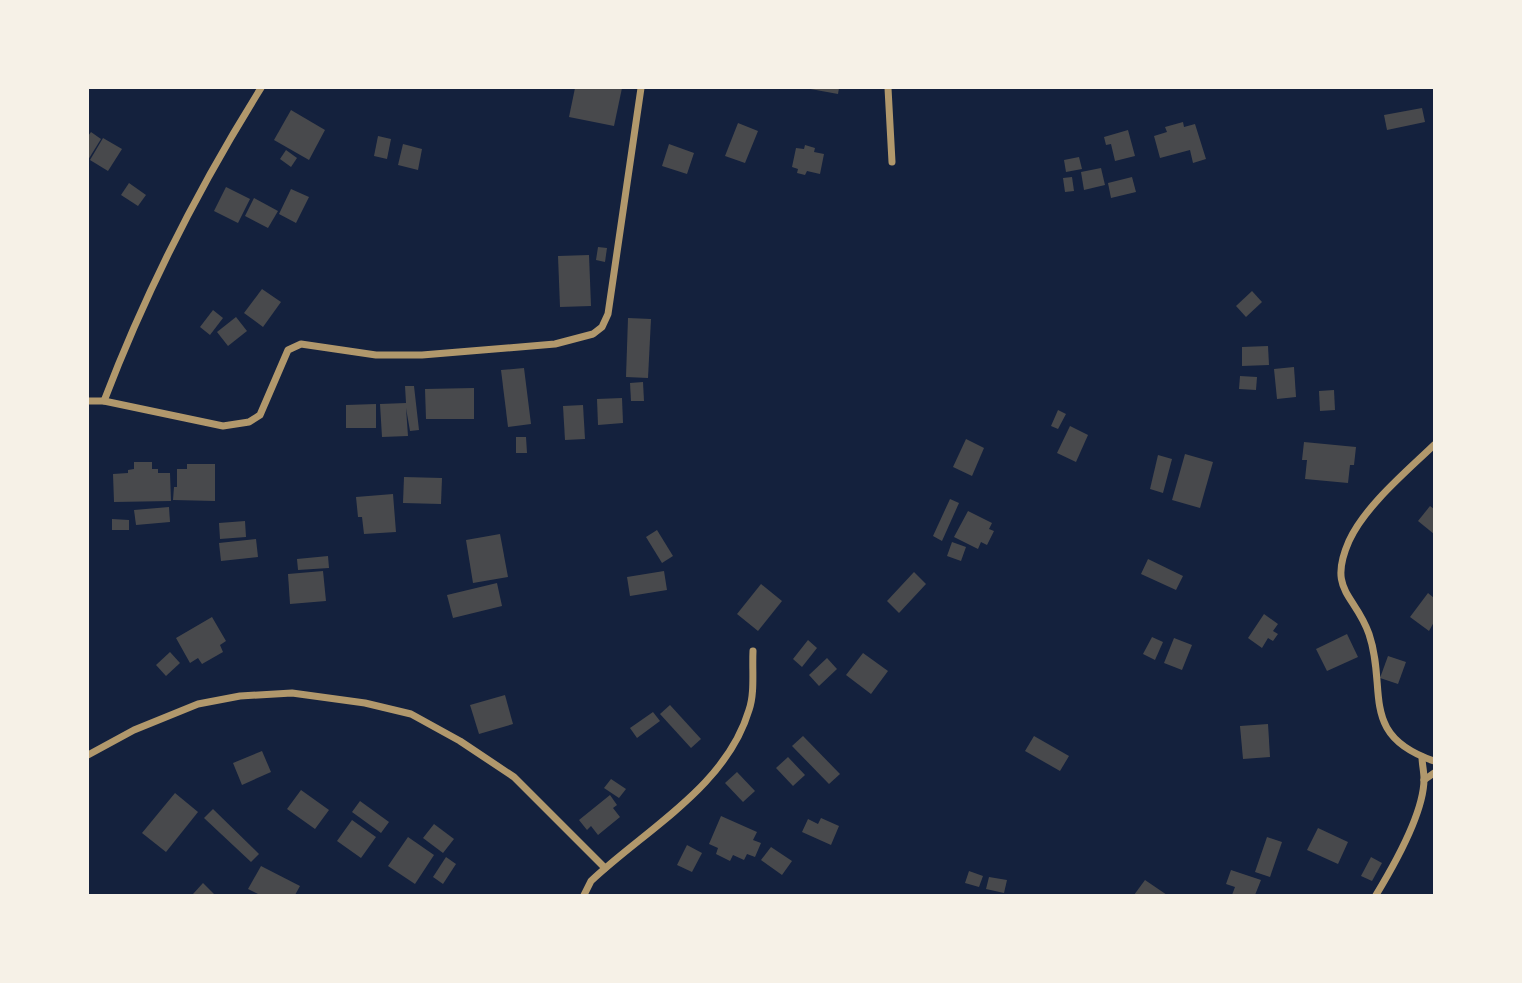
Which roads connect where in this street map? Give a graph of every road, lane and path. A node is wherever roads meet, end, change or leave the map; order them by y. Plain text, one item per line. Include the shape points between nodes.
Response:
1 (261, 88) edge
2 (641, 88) edge
3 (888, 88) edge
4 (892, 162) dead end
5 (88, 401) edge
6 (104, 401) junction
7 (1434, 445) edge
8 (753, 651) dead end
9 (88, 755) edge
10 (1422, 757) junction
11 (1434, 761) edge
12 (1434, 773) edge
13 (1424, 780) junction
14 (605, 868) junction
15 (584, 895) edge
16 (1376, 895) edge

1 - 6 street via 181,227
2 - 6 street via 608,314 593,334 555,344 422,355 376,355 301,344 288,351 260,415 249,422 223,426
3 - 4 street
5 - 6 street
7 - 10 street via 1380,496 1350,540 1340,583 1373,648 1379,712 1389,731
8 - 14 street via 751,707 722,764 680,807
9 - 14 street via 198,704 240,696 292,693 365,703 411,714 514,777
10 - 11 street
10 - 13 street
12 - 13 street
13 - 16 street via 1417,810
14 - 15 street via 591,880

